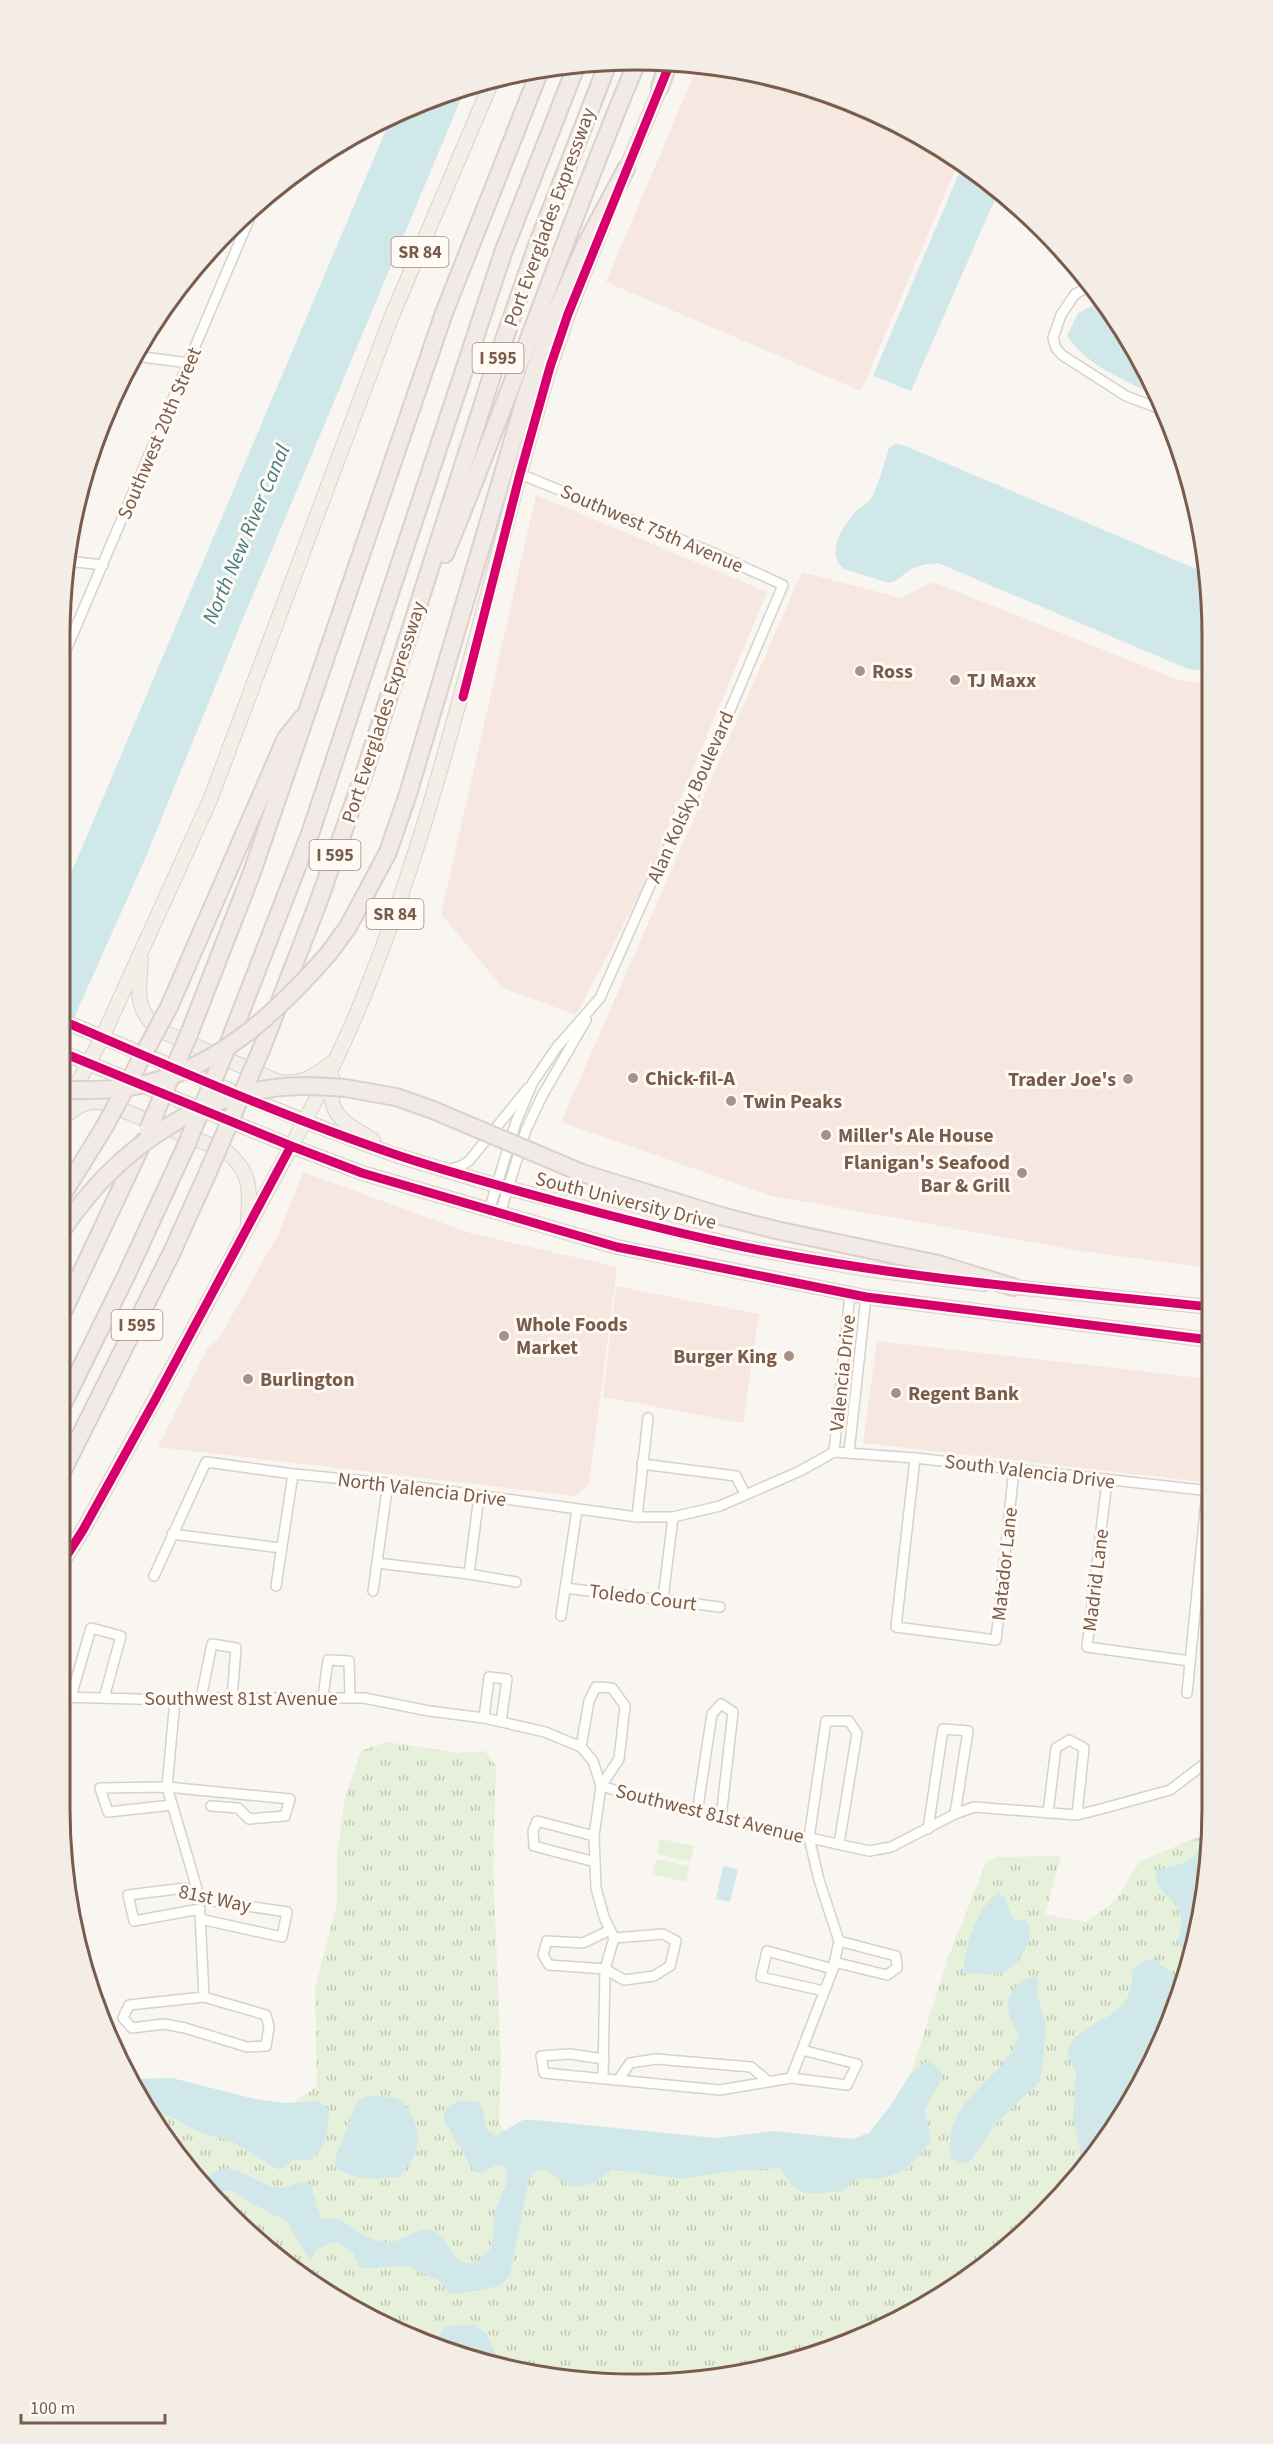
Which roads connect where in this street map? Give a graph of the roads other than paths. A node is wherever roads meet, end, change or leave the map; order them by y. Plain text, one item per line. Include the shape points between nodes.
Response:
1 (634, 70) edge
2 (605, 72) edge
3 (666, 72) edge
4 (573, 74) edge
5 (536, 79) edge
6 (660, 87) joint
7 (488, 91) edge
8 (626, 169) junction
9 (246, 227) edge
10 (240, 233) edge
11 (243, 233) junction
12 (1084, 290) edge
13 (144, 357) edge
14 (189, 363) junction
15 (1153, 406) edge
16 (520, 474) junction
17 (75, 562) edge
18 (103, 565) junction
19 (783, 585) joint
20 (70, 641) edge
21 (402, 657) junction
22 (310, 710) junction
23 (141, 951) junction
24 (593, 1008) junction
25 (70, 1024) edge
26 (102, 1038) junction
27 (70, 1057) edge
28 (334, 1061) junction
29 (87, 1064) junction
30 (533, 1082) junction
31 (70, 1090) edge
32 (70, 1097) edge
33 (70, 1112) edge
34 (304, 1121) junction
35 (291, 1146) junction
36 (395, 1155) junction
37 (445, 1170) junction
38 (70, 1182) edge
39 (502, 1186) junction
40 (494, 1213) junction
41 (70, 1218) edge
42 (248, 1227) junction
43 (1013, 1287) junction
44 (850, 1294) junction
45 (70, 1297) edge
46 (866, 1297) junction
47 (1202, 1306) edge
48 (1202, 1339) edge
49 (70, 1390) edge
50 (648, 1418) dead end
51 (834, 1452) junction
52 (849, 1452) junction
53 (70, 1456) edge
54 (915, 1458) junction
55 (642, 1464) junction
56 (1014, 1469) junction
57 (293, 1474) junction
58 (1107, 1481) junction
59 (388, 1483) junction
60 (1202, 1490) edge
61 (745, 1494) junction
62 (480, 1496) junction
63 (577, 1510) junction
64 (637, 1517) junction
65 (673, 1517) junction
66 (172, 1534) junction
67 (281, 1548) junction
68 (70, 1549) edge
69 (1202, 1554) edge
70 (377, 1563) junction
71 (469, 1574) junction
72 (154, 1576) dead end
73 (516, 1582) dead end
74 (276, 1586) dead end
75 (565, 1588) junction
76 (373, 1591) dead end
77 (663, 1599) junction
78 (720, 1607) dead end
79 (561, 1616) dead end
80 (1190, 1661) junction
81 (1187, 1693) dead end
82 (71, 1697) joint
83 (322, 1697) junction
84 (104, 1698) junction
85 (201, 1698) junction
86 (232, 1698) junction
87 (350, 1698) junction
88 (175, 1700) junction
89 (484, 1718) junction
90 (501, 1722) junction
91 (581, 1747) junction
92 (1202, 1766) edge
93 (601, 1786) junction
94 (167, 1787) junction
95 (172, 1805) junction
96 (211, 1806) dead end
97 (697, 1813) junction
98 (1048, 1813) junction
99 (955, 1814) junction
100 (1077, 1815) junction
101 (721, 1818) junction
102 (928, 1830) junction
103 (594, 1836) junction
104 (809, 1838) junction
105 (839, 1844) junction
106 (595, 1862) junction
107 (200, 1909) junction
108 (612, 1934) junction
109 (839, 1941) junction
110 (833, 1966) junction
111 (606, 1969) junction
112 (824, 1991) junction
113 (204, 1997) junction
114 (802, 2050) junction
115 (603, 2059) junction
116 (603, 2078) junction
117 (791, 2078) junction
118 (619, 2079) junction
119 (769, 2082) junction

1 - 21 highway via 598,154 491,444
2 - 21 highway, Port Everglades Expressway / I 595 via 500,353
3 - 6 highway
4 - 49 highway, bridge via 477,326 311,831 186,1146
5 - 22 highway via 444,313
6 - 8 main road, SR 84
7 - 23 main road, SR 84 via 391,318 210,800
8 - 16 main road, SR 84 via 568,314
8 - 31 highway, bridge via 585,246 551,324 529,386 408,794 388,852 348,927 266,1019 200,1064 130,1087
9 - 11 street, Southwest 20th Street
10 - 11 street
11 - 14 street, Southwest 20th Street
12 - 15 street via 1075,294 1060,315 1053,338 1056,348 1126,396
13 - 14 street
14 - 18 street, Southwest 20th Street
16 - 19 street, Southwest 75th Avenue
16 - 28 main road, SR 84 via 463,697 407,879 362,1001
17 - 18 street
18 - 20 street, Southwest 20th Street
19 - 24 street, Alan Kolsky Boulevard via 694,795
21 - 53 highway, Port Everglades Expressway / I 595, bridge via 318,903 261,1050 167,1263
22 - 38 highway, bridge via 286,738 169,1007
22 - 45 highway, bridge via 189,1034
23 - 26 main road, SR 84
23 - 28 main road via 140,1005 143,1015 159,1030 279,1082 302,1082
24 - 30 street, Alan Kolsky Boulevard via 557,1047
24 - 39 street, Alan Kolsky Boulevard via 542,1096
25 - 26 main road, South University Drive
26 - 29 main road, SR 84
26 - 34 main road, South University Drive
27 - 29 main road
28 - 34 main road, SR 84
28 - 36 main road via 330,1092 334,1112
29 - 32 main road, SR 84
29 - 35 main road
30 - 37 street via 469,1161
30 - 39 street, Alan Kolsky Boulevard via 516,1122
33 - 42 main road via 95,1101 226,1151 245,1172 249,1186
34 - 35 main road, SR 84
34 - 36 main road, South University Drive
35 - 40 main road via 380,1179
35 - 42 main road, SR 84
36 - 37 main road, South University Drive
37 - 39 main road, South University Drive
39 - 40 street, Alan Kolsky Boulevard
39 - 43 main road, South University Drive via 737,1246 865,1269
40 - 44 main road via 651,1255
41 - 43 highway, bridge via 105,1174 138,1145 172,1123 258,1092 302,1086 345,1088 396,1097 582,1173 721,1216 938,1264
42 - 68 main road, SR 84
43 - 47 main road, South University Drive
44 - 46 main road
44 - 51 street, Valencia Drive
46 - 48 main road
46 - 52 street, Valencia Drive
50 - 55 street
51 - 52 street, North Valencia Drive
51 - 61 street, North Valencia Drive
52 - 54 street, South Valencia Drive
54 - 56 street, South Valencia Drive
54 - 56 street, Matador Lane via 896,1627 996,1640
55 - 61 street via 736,1476
55 - 64 street
56 - 58 street, South Valencia Drive
57 - 59 street, North Valencia Drive
57 - 66 street, North Valencia Drive via 206,1462
57 - 67 street
58 - 60 street, South Valencia Drive
58 - 80 street, Madrid Lane via 1087,1647
59 - 62 street, North Valencia Drive
59 - 70 street
61 - 65 street, North Valencia Drive via 720,1506
62 - 63 street, North Valencia Drive
62 - 71 street
63 - 64 street, North Valencia Drive
63 - 75 street, Toledo Court
64 - 65 street, North Valencia Drive
65 - 77 street
66 - 67 street
66 - 72 street
67 - 74 street
69 - 80 street
70 - 71 street
70 - 76 street
71 - 73 street
75 - 77 street, Toledo Court
75 - 79 street, Toledo Court
77 - 78 street, Toledo Court
80 - 81 street
82 - 84 street, Southwest 81st Avenue
82 - 84 street via 91,1628 121,1636
83 - 86 street, Southwest 81st Avenue
83 - 87 street, Southwest 81st Avenue
83 - 87 street via 328,1660 349,1661
84 - 88 street, Southwest 81st Avenue
85 - 86 street, Southwest 81st Avenue
85 - 86 street via 212,1644 236,1648
85 - 88 street, Southwest 81st Avenue
87 - 89 street, Southwest 81st Avenue
88 - 94 street
89 - 90 street, Southwest 81st Avenue
89 - 90 street via 489,1677 507,1679
90 - 91 street, Southwest 81st Avenue via 545,1732
91 - 93 street, Southwest 81st Avenue via 593,1761
91 - 93 street via 589,1701 596,1687 612,1688 625,1706 619,1759
92 - 100 street, Southwest 81st Avenue via 1170,1790
93 - 97 street, Southwest 81st Avenue
93 - 103 street
94 - 95 street
94 - 95 street via 100,1788 108,1812
94 - 96 street via 290,1798 285,1816 249,1819 238,1808
95 - 107 street
97 - 101 street, Southwest 81st Avenue
97 - 101 street via 712,1714 721,1704 733,1712
98 - 99 street, Southwest 81st Avenue via 974,1807
98 - 100 street, Southwest 81st Avenue
98 - 100 street via 1056,1748 1070,1740 1084,1748
99 - 102 street, Southwest 81st Avenue
99 - 102 street via 968,1731 943,1728
101 - 104 street, Southwest 81st Avenue
102 - 105 street, Southwest 81st Avenue via 875,1851
103 - 106 street
103 - 106 street via 537,1821 533,1832 534,1846
104 - 105 street, Southwest 81st Avenue
104 - 105 street via 826,1720 849,1721 857,1733
104 - 109 street
106 - 108 street via 596,1888
107 - 107 street, 81st Way via 134,1921 128,1895 185,1888
107 - 107 street, 81st Way via 287,1912 282,1937
107 - 113 street
108 - 111 street
108 - 111 street via 583,1943 548,1941 543,1955 549,1965
108 - 111 street via 663,1934 676,1941 670,1966 654,1976 624,1980
109 - 110 street
109 - 110 street via 896,1956 897,1968 887,1975
110 - 112 street
110 - 112 street via 766,1951 761,1977
111 - 115 street
112 - 114 street
113 - 113 street via 266,2015 266,2046 247,2048 164,2024 132,2028 123,2019 129,2005
114 - 117 street
114 - 117 street via 857,2064 847,2085
115 - 116 street
115 - 116 street via 570,2054 541,2056 544,2073
116 - 118 street
117 - 119 street
118 - 119 street via 720,2090
118 - 119 street via 630,2063 656,2059 752,2067

